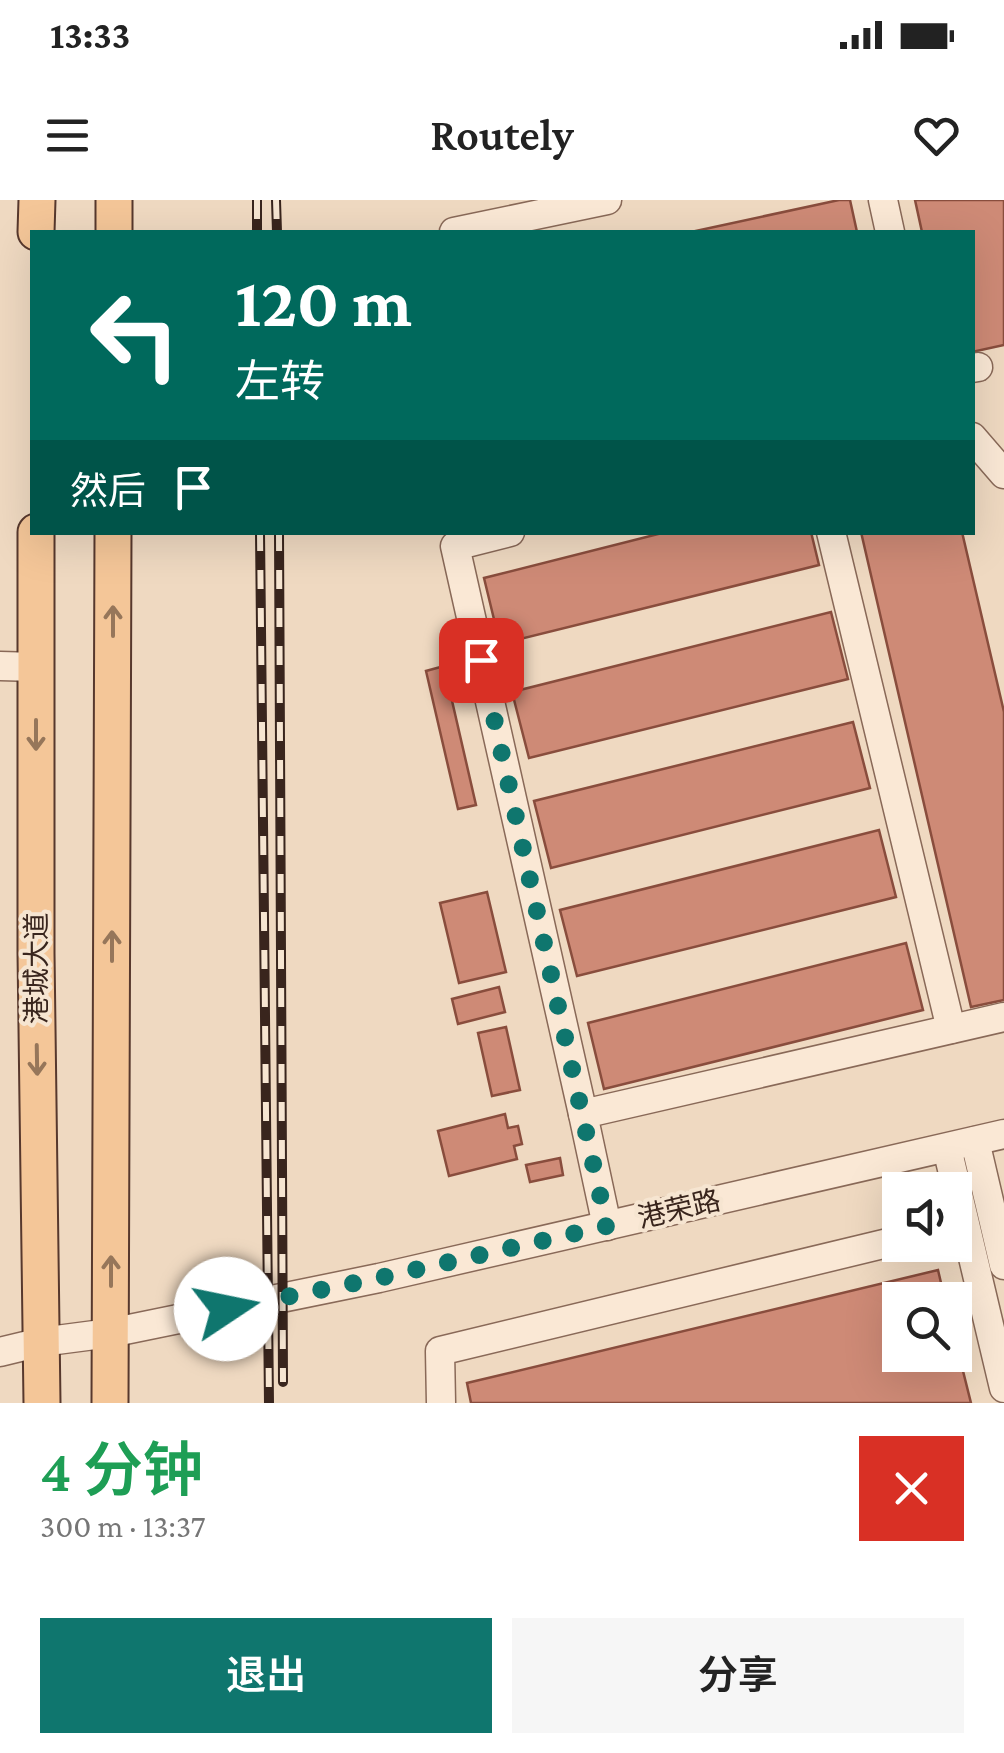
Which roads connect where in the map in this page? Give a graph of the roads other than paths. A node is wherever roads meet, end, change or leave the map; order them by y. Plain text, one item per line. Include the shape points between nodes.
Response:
1 (36, 200) edge
2 (114, 200) edge
3 (607, 200) edge
4 (884, 200) edge
5 (552, 215) edge
6 (36, 230) edge
7 (114, 230) edge
8 (466, 230) edge
9 (890, 230) edge
10 (975, 440) edge
11 (1004, 474) edge
12 (36, 535) edge
13 (113, 535) edge
14 (498, 535) edge
15 (832, 535) edge
16 (0, 666) edge
17 (36, 667) junction
18 (1004, 1017) edge
19 (951, 1030) junction
20 (584, 1114) junction
21 (1004, 1134) edge
22 (975, 1141) junction
23 (947, 1148) junction
24 (951, 1172) edge
25 (996, 1194) edge
26 (972, 1210) edge
27 (607, 1226) junction
28 (882, 1244) edge
29 (971, 1262) edge
30 (1004, 1265) edge
31 (110, 1332) junction
32 (41, 1342) junction
33 (0, 1352) edge
34 (1004, 1388) edge
35 (42, 1403) edge
36 (110, 1403) edge
37 (441, 1403) edge

1 - 6 main road
2 - 7 main road
3 - 5 street
4 - 9 street
5 - 8 street
10 - 11 street
12 - 17 main road, 港城大道
31 -> 13 main road
14 - 20 street via 455,546
15 - 19 street
16 - 17 street
17 -> 32 main road, 港城大道
18 - 19 street
19 - 20 street
20 - 27 street
21 - 22 street, 港荣路
22 - 23 street, 港荣路
22 - 25 street
23 - 24 street
23 - 27 street, 港荣路
25 - 26 street
25 - 30 street
27 - 31 street, 港荣路
28 - 37 street via 440,1351
29 - 34 street
31 - 32 street, 港荣路
31 - 36 main road
32 - 33 street, 港荣路
32 - 35 main road, 港城大道

